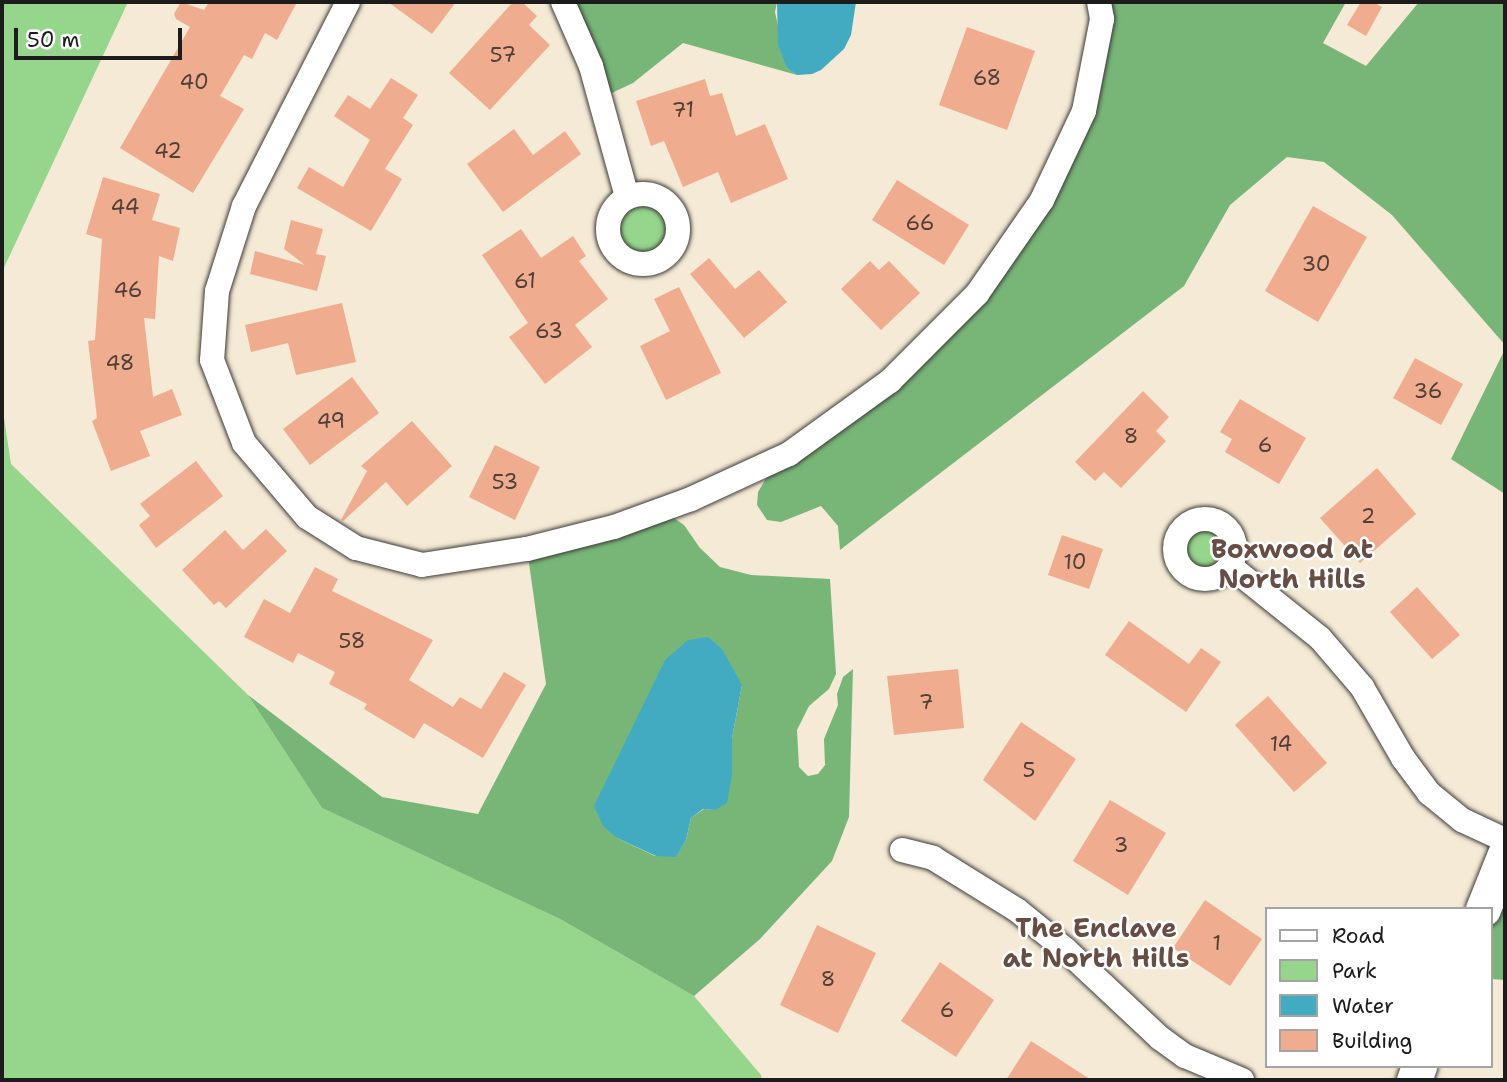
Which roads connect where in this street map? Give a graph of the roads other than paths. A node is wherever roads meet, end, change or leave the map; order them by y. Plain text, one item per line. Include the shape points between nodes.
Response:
1 (348, 2) edge
2 (562, 2) edge
3 (1099, 2) edge
4 (627, 197) dead end
5 (1230, 566) dead end
6 (1505, 840) edge
7 (902, 849) dead end
8 (1505, 854) edge
9 (1484, 907) edge
10 (1242, 1080) edge

1 - 3 street via 244,206 217,291 212,360 244,443 307,517 356,548 422,565 527,549 614,527 691,499 789,454 890,381 977,294 1042,200 1084,111 1102,19
2 - 4 street via 591,66
5 - 6 street via 1320,638 1362,687 1429,793 1462,820
7 - 10 street via 933,858 1017,910 1160,1038 1185,1056
8 - 9 main road

